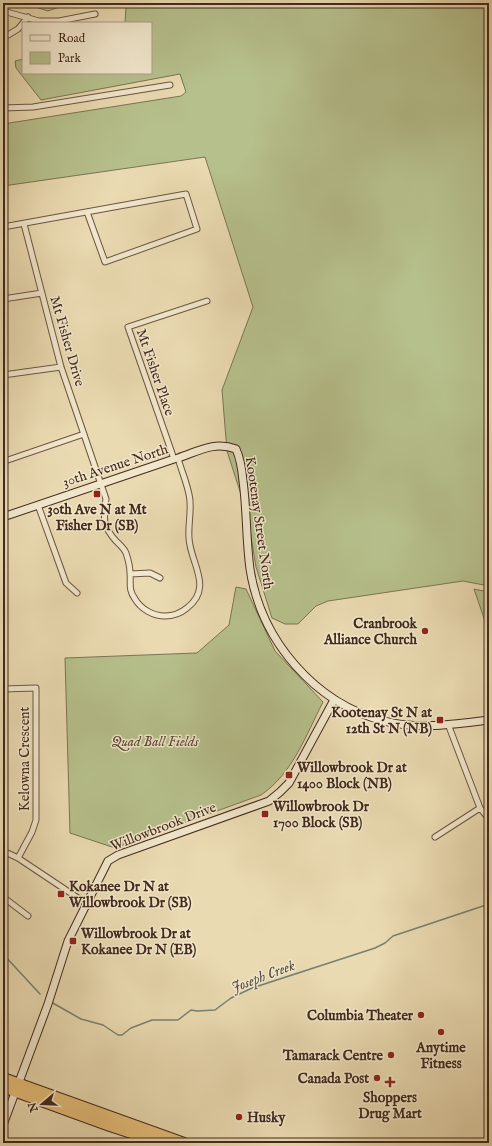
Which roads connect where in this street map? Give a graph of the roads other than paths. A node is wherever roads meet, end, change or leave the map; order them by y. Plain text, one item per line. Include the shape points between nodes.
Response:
1 (3, 11) edge
2 (95, 14) dead end
3 (28, 17) junction
4 (24, 22) edge
5 (22, 24) edge
6 (3, 38) edge
7 (170, 85) dead end
8 (3, 108) edge
9 (87, 212) junction
10 (24, 224) junction
11 (3, 226) edge
12 (42, 293) junction
13 (3, 299) edge
14 (207, 301) dead end
15 (62, 367) junction
16 (3, 375) edge
17 (84, 434) junction
18 (236, 449) joint
19 (176, 459) junction
20 (5, 461) dead end
21 (101, 484) junction
22 (38, 505) junction
23 (3, 516) edge
24 (130, 574) junction
25 (160, 578) dead end
26 (77, 593) dead end
27 (3, 689) edge
28 (334, 700) junction
29 (489, 720) edge
30 (448, 724) junction
31 (480, 808) junction
32 (489, 819) edge
33 (435, 837) dead end
34 (3, 851) edge
35 (18, 858) junction
36 (3, 897) edge
37 (87, 904) junction
38 (28, 916) dead end
39 (3, 1078) edge
40 (3, 1087) edge
41 (17, 1087) junction
42 (3, 1125) edge
43 (162, 1143) edge
44 (184, 1143) edge

1 - 3 street
2 - 3 street via 60,21 39,21
3 - 4 street
5 - 6 street
7 - 8 street via 33,107
9 - 9 street via 105,262 197,230 186,194
9 - 10 street
10 - 11 street
10 - 12 street, Mt Fisher Drive
12 - 13 street
12 - 15 street, Mt Fisher Drive
14 - 19 street, Mt Fisher Place via 128,327
15 - 16 street
15 - 17 street, Mt Fisher Drive
17 - 20 street
17 - 21 street, Mt Fisher Drive
18 - 19 street, 30th Avenue North via 226,445 213,445
18 - 28 street, Kootenay Street North via 240,457 244,489 250,569 258,604 284,651 314,685
19 - 21 street, 30th Avenue North
19 - 24 street, Mt Fisher Drive via 190,500 189,538 200,582 198,594 191,605 174,615 152,614 135,601 129,583
21 - 22 street, 30th Avenue North
21 - 24 street, Mt Fisher Drive via 106,500 106,526 125,550
22 - 23 street, 30th Avenue North
22 - 26 street via 66,583
24 - 25 street via 150,573
27 - 35 street, Kelowna Crescent via 36,688 36,820
28 - 30 street, Kootenay Street North via 384,721 416,726
28 - 37 street, Willowbrook Drive via 290,783 280,792 269,801 118,855 108,861
29 - 30 street, Kootenay Street North
30 - 31 street
31 - 32 street
31 - 33 street
34 - 35 street
35 - 37 street
36 - 38 street
37 - 41 street, Willowbrook Drive via 68,941
39 - 41 highway
40 - 41 highway
41 - 42 street, Willowbrook Drive
41 - 43 highway via 110,1126
41 - 44 highway

